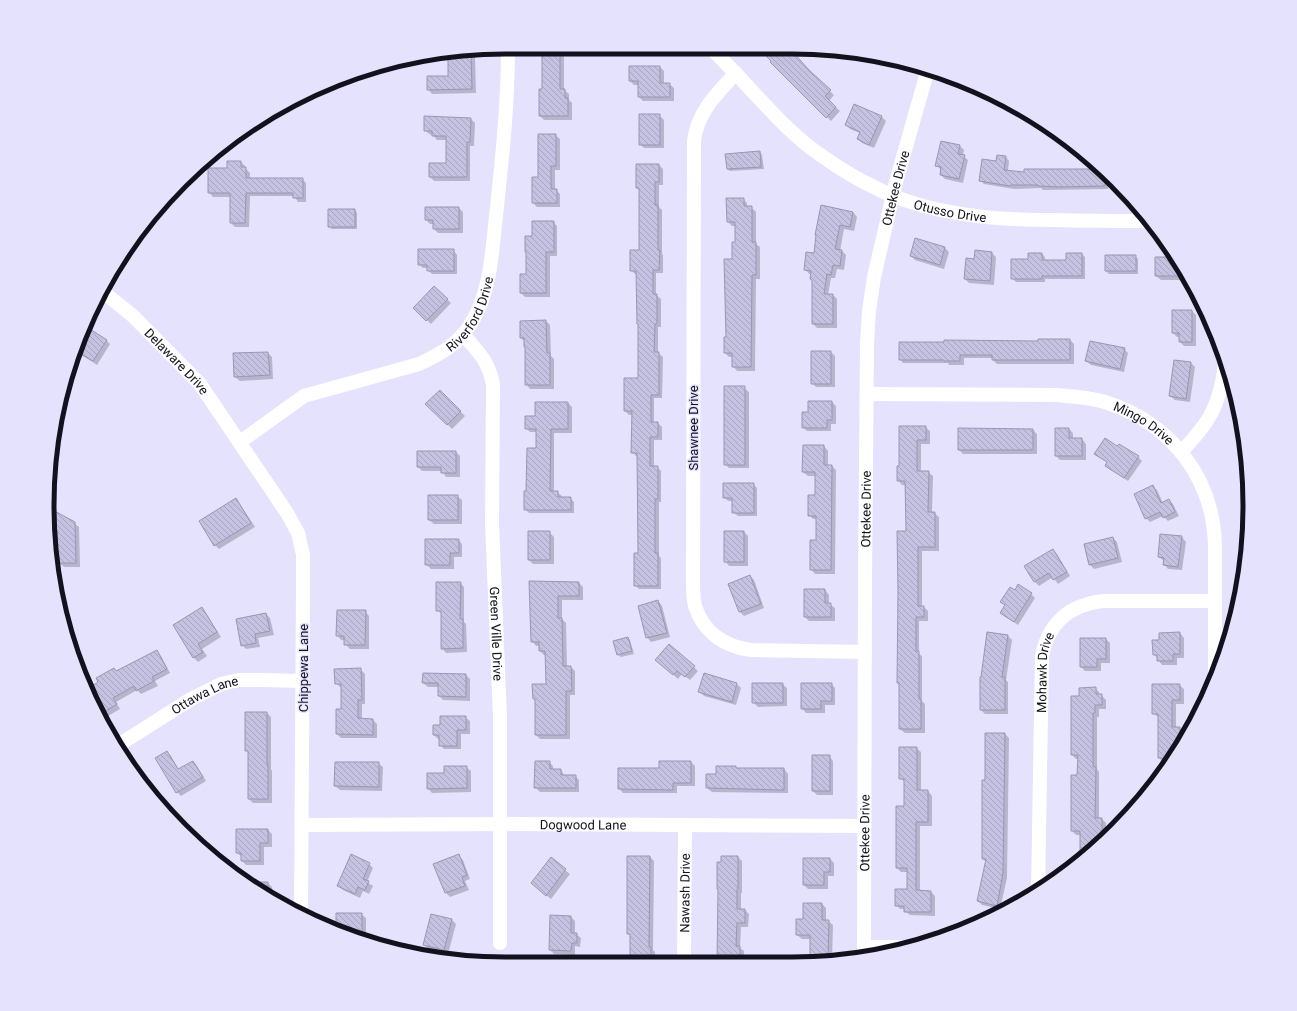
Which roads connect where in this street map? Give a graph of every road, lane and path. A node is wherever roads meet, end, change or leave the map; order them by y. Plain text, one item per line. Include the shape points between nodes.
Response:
1 (508, 54) edge
2 (717, 54) edge
3 (736, 73) junction
4 (926, 75) edge
5 (893, 195) junction
6 (1142, 221) edge
7 (107, 295) edge
8 (463, 334) junction
9 (1224, 377) edge
10 (866, 394) junction
11 (240, 442) junction
12 (1181, 452) junction
13 (1215, 601) junction
14 (865, 652) junction
15 (1215, 662) edge
16 (302, 681) junction
17 (122, 743) edge
18 (501, 824) junction
19 (302, 825) junction
20 (685, 825) junction
21 (864, 826) junction
22 (1038, 883) edge
23 (301, 908) edge
24 (500, 943) dead end
25 (864, 951) edge
26 (684, 957) edge

1 - 8 street, Riverford Drive via 505,128 490,264 480,306
2 - 3 street, Otusso Drive
3 - 5 street, Otusso Drive via 773,114 818,154 869,185
3 - 14 street, Shawnee Drive via 701,114 694,141 693,581 696,607 704,624 716,637 741,649
4 - 5 street, Ottekee Drive
5 - 6 street, Otusso Drive via 916,204 983,218
5 - 10 street, Ottekee Drive via 869,310
7 - 11 street, Delaware Drive via 133,316 200,384
8 - 11 street, Riverford Drive via 450,347 419,364 304,396
8 - 18 street, Green Ville Drive via 484,358 493,385 492,522 500,717
9 - 12 street via 1213,412 1201,431
10 - 12 street, Mingo Drive via 1082,397 1130,411 1158,429
10 - 14 street, Ottekee Drive
11 - 16 street, Chippewa Lane via 288,513 298,533 303,555
12 - 13 street, Mingo Drive via 1206,496 1211,512 1214,528
13 - 15 street, Mingo Drive
13 - 22 street, Mohawk Drive via 1093,602 1069,612 1051,631 1042,656
14 - 21 street, Ottekee Drive
16 - 17 street, Ottawa Lane via 244,680 221,684 191,699
16 - 19 street, Chippewa Lane
18 - 19 street, Dogwood Lane
18 - 20 street, Dogwood Lane
18 - 24 street, Green Ville Drive
19 - 23 street, Chippewa Lane
20 - 21 street, Dogwood Lane
20 - 26 street, Nawash Drive
21 - 25 street, Ottekee Drive

